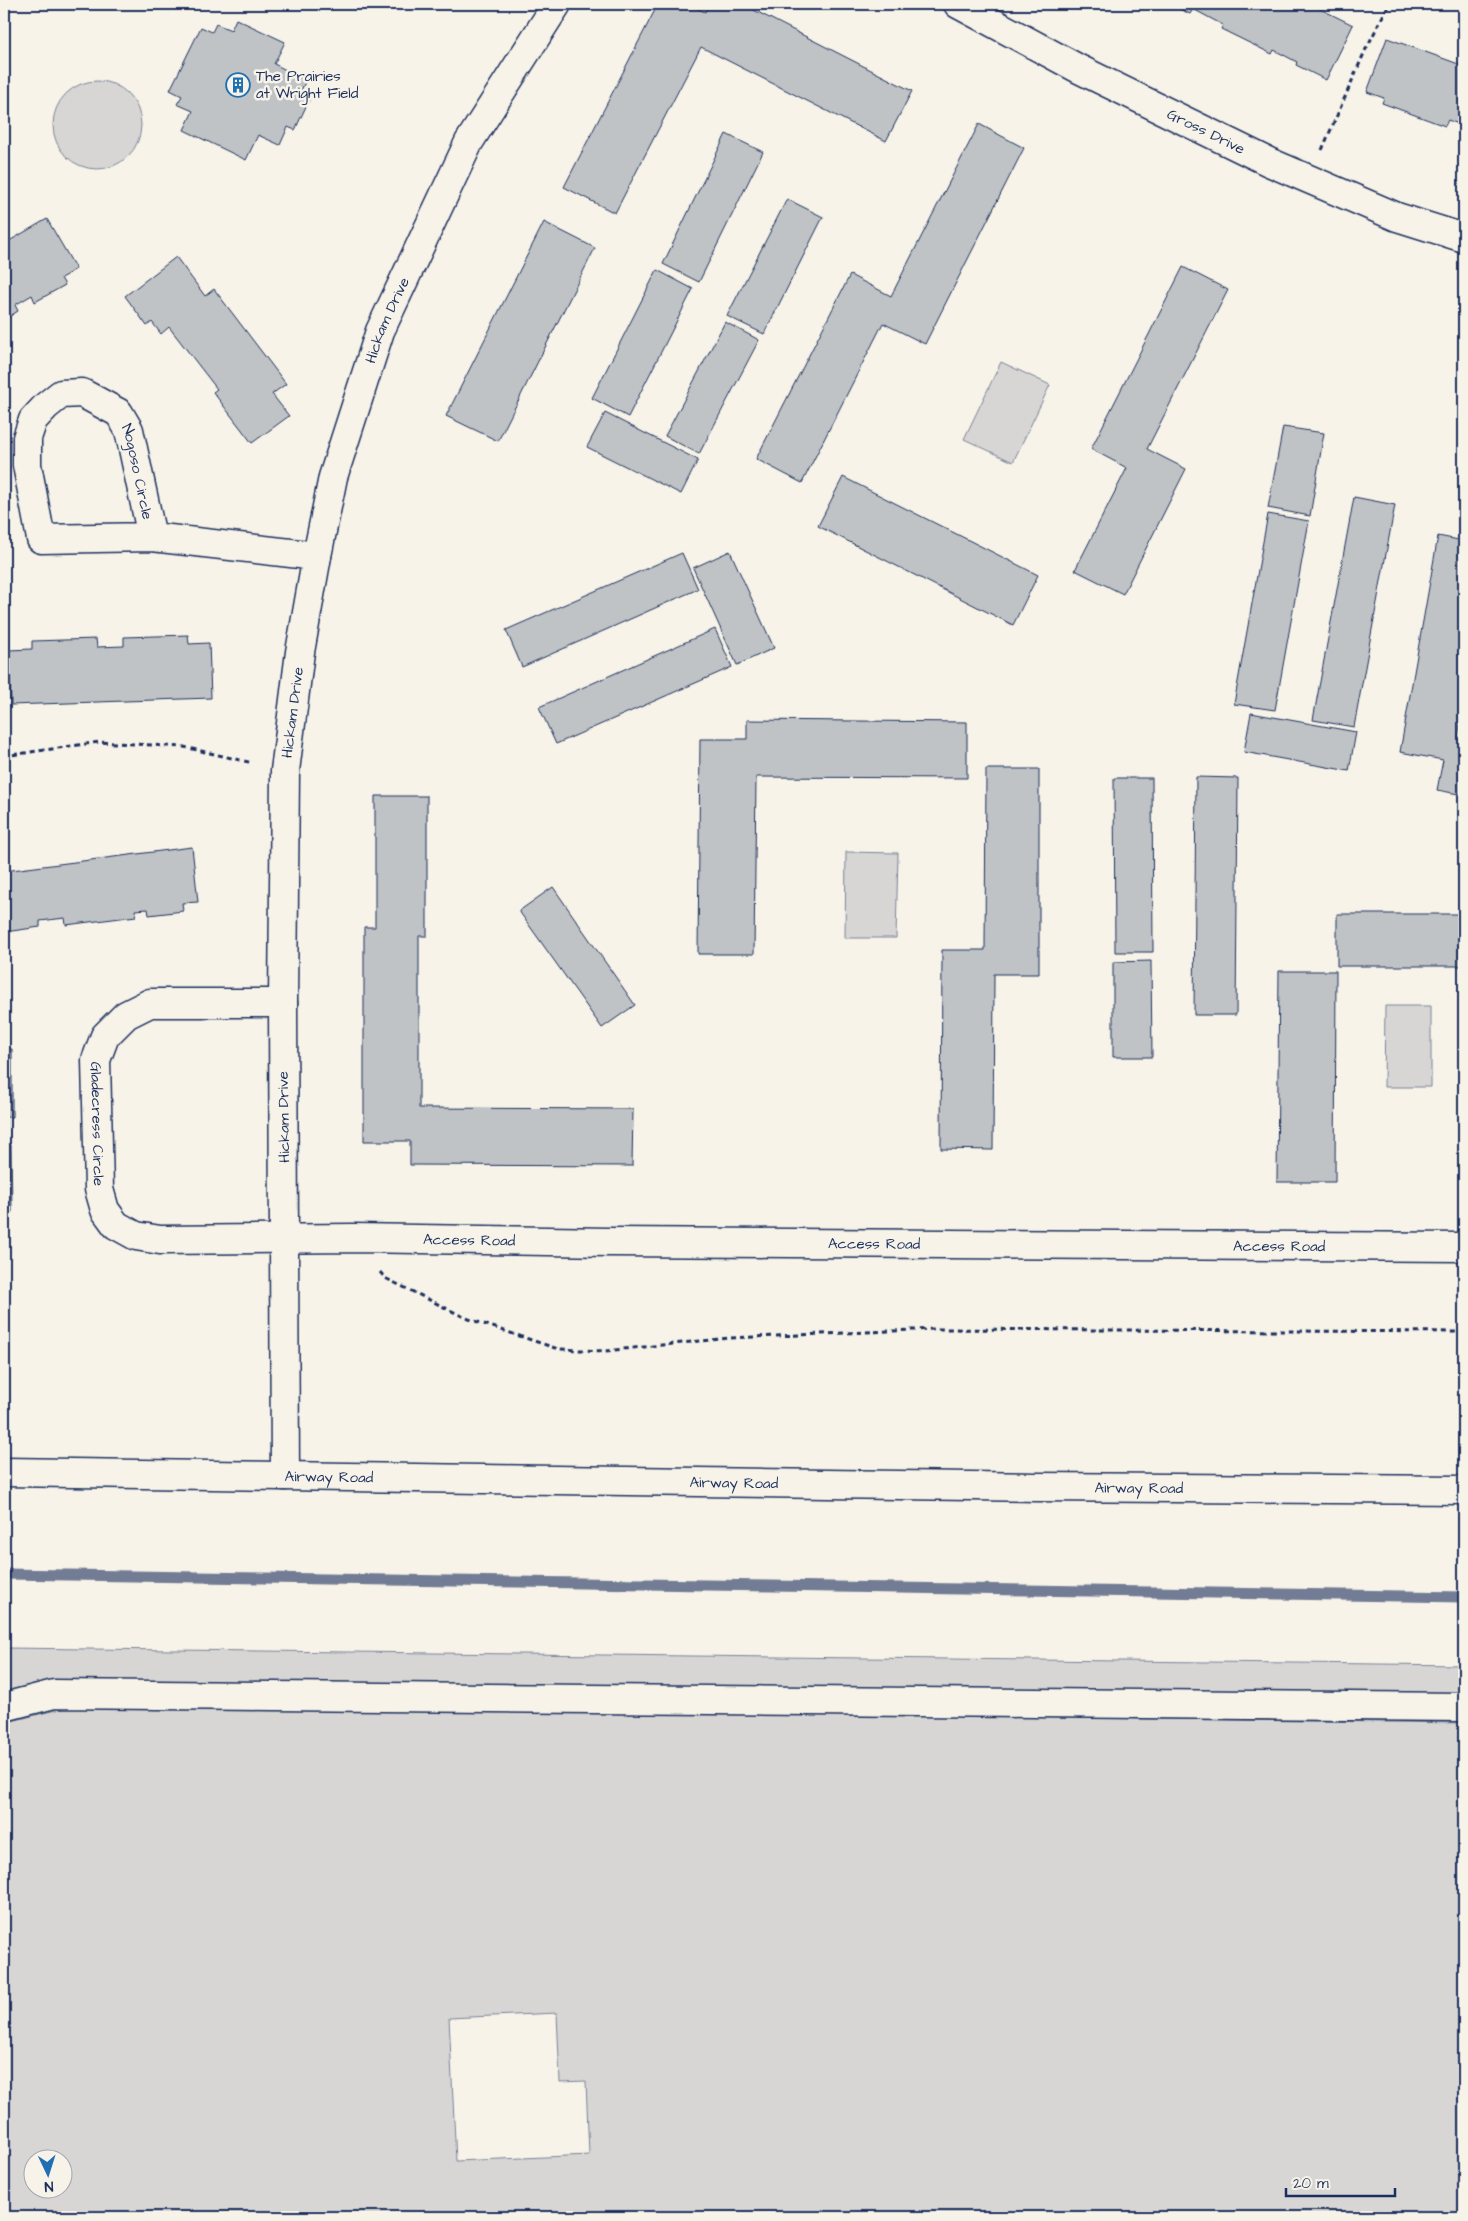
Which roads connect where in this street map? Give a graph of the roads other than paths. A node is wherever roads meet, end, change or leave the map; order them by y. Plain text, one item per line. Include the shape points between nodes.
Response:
1 (557, 4) edge
2 (958, 4) edge
3 (1464, 238) edge
4 (152, 537) junction
5 (317, 556) junction
6 (283, 1003) junction
7 (285, 1238) junction
8 (1464, 1247) edge
9 (4, 1472) edge
10 (285, 1476) junction
11 (1464, 1490) edge
12 (4, 1707) edge
13 (1464, 1707) edge

1 - 5 street, Hickam Drive via 469,142 380,331 333,477
2 - 3 street, Gross Drive via 1079,70 1309,180 1397,216
4 - 4 street, Nogoso Circle via 129,430 119,413 82,393 61,394 33,420 27,438 27,465 41,540
4 - 5 street, Nogoso Circle
5 - 6 street, Hickam Drive via 300,652 285,771
6 - 7 street, Hickam Drive
6 - 7 street, Gladecress Circle via 150,1003 126,1015 105,1036 96,1060 99,1189 105,1210 116,1225 136,1236 160,1240
7 - 8 street, Access Road
7 - 10 street, Hickam Drive
9 - 10 street, Airway Road
10 - 11 street, Airway Road
12 - 13 street via 54,1694

